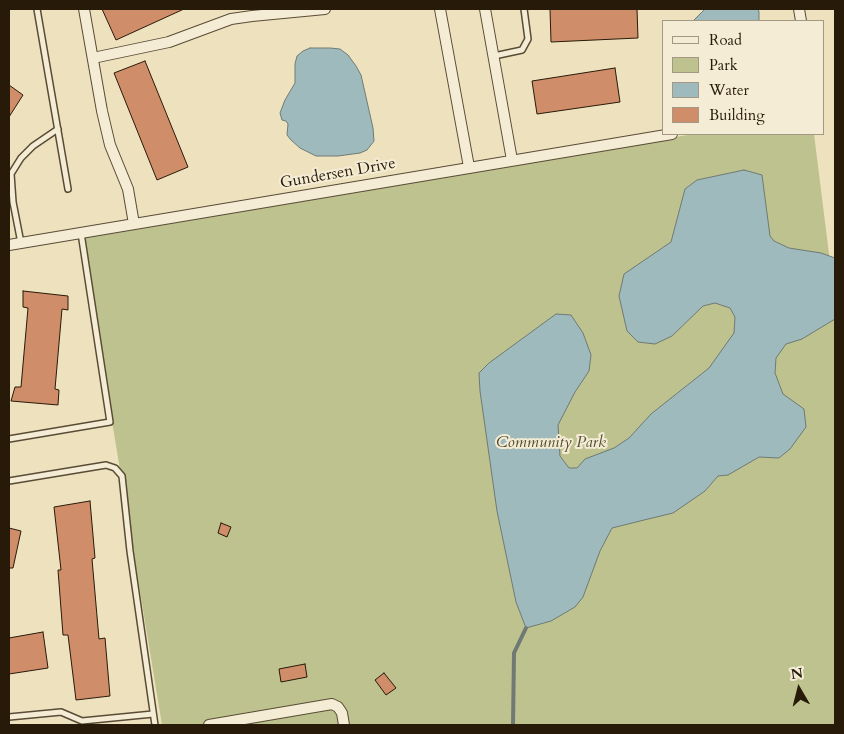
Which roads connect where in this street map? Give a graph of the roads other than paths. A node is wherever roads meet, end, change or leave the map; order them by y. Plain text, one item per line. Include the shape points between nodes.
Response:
1 (37, 9) edge
2 (84, 9) edge
3 (325, 9) edge
4 (440, 9) edge
5 (485, 9) edge
6 (524, 9) edge
7 (494, 56) junction
8 (93, 58) junction
9 (58, 129) junction
10 (666, 135) edge
11 (512, 160) junction
12 (469, 168) junction
13 (68, 188) dead end
14 (134, 224) junction
15 (81, 233) junction
16 (21, 243) junction
17 (9, 245) edge
18 (9, 439) edge
19 (9, 481) edge
20 (154, 714) junction
21 (9, 717) edge
22 (155, 725) edge
23 (209, 725) edge
24 (344, 725) edge

1 - 9 lane
2 - 8 street
3 - 8 street via 231,19 169,42
4 - 12 street
5 - 7 street
6 - 7 lane via 528,39 522,50
7 - 11 street
8 - 14 street via 110,146 128,189
9 - 13 lane
9 - 16 lane via 20,158 11,174
10 - 11 street, Gundersen Drive
11 - 12 street, Gundersen Drive
12 - 14 street, Gundersen Drive
14 - 15 street, Gundersen Drive
15 - 16 street, Gundersen Drive
15 - 18 lane via 110,422
16 - 17 street, Gundersen Drive
19 - 20 lane via 106,465 115,468 122,476
20 - 21 lane via 82,721 61,712
20 - 22 lane
23 - 24 street via 332,704 342,713

